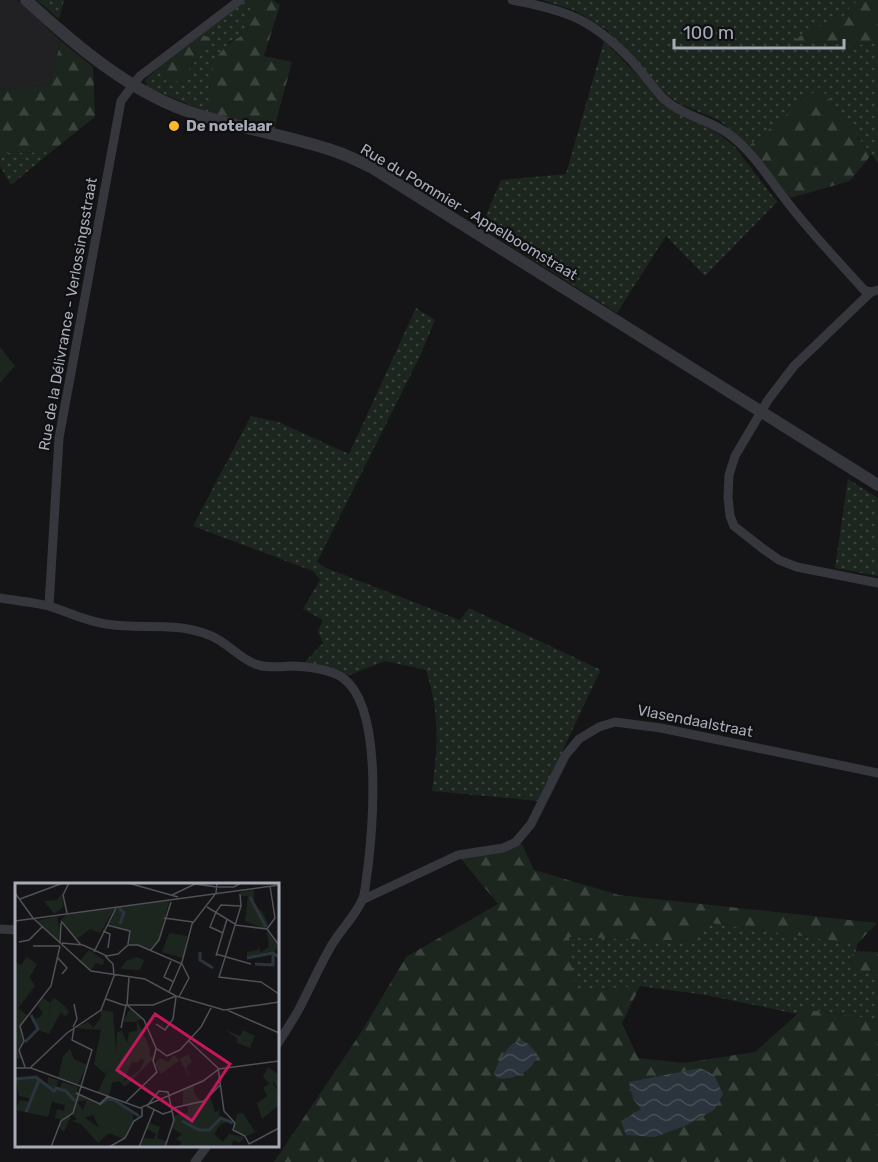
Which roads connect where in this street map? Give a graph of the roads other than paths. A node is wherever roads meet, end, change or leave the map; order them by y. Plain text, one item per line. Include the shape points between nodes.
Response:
1 (26, 0) edge
2 (240, 0) edge
3 (512, 0) edge
4 (133, 86) junction
5 (875, 291) edge
6 (761, 411) junction
7 (878, 484) edge
8 (878, 583) edge
9 (0, 598) edge
10 (49, 606) junction
11 (878, 773) edge
12 (362, 900) junction
13 (0, 929) edge
14 (15, 930) edge
15 (279, 1041) edge
16 (206, 1147) edge
17 (195, 1162) edge

1 - 4 street, Rue du Pommier - Appelboomstraat
2 - 4 street via 140,76
3 - 5 street via 552,7 577,17 604,34 673,106 735,138 864,290
4 - 6 street, Rue du Pommier - Appelboomstraat via 194,114 309,143 371,167
4 - 10 street, Rue de la Délivrance - Verlossingsstraat via 121,101 59,438
5 - 6 street via 794,366
6 - 7 street, Rue du Pommier - Appelboomstraat
6 - 8 street via 735,456 729,475 728,497 734,526 780,560 797,567
9 - 10 street
10 - 12 street via 106,624 185,628 210,635 254,664 297,666 343,678 361,704 374,782
11 - 12 street, Vlasendaalstraat via 615,722 579,739 531,824 516,842 503,848 458,855
12 - 15 street via 329,949
13 - 14 street
16 - 17 street

